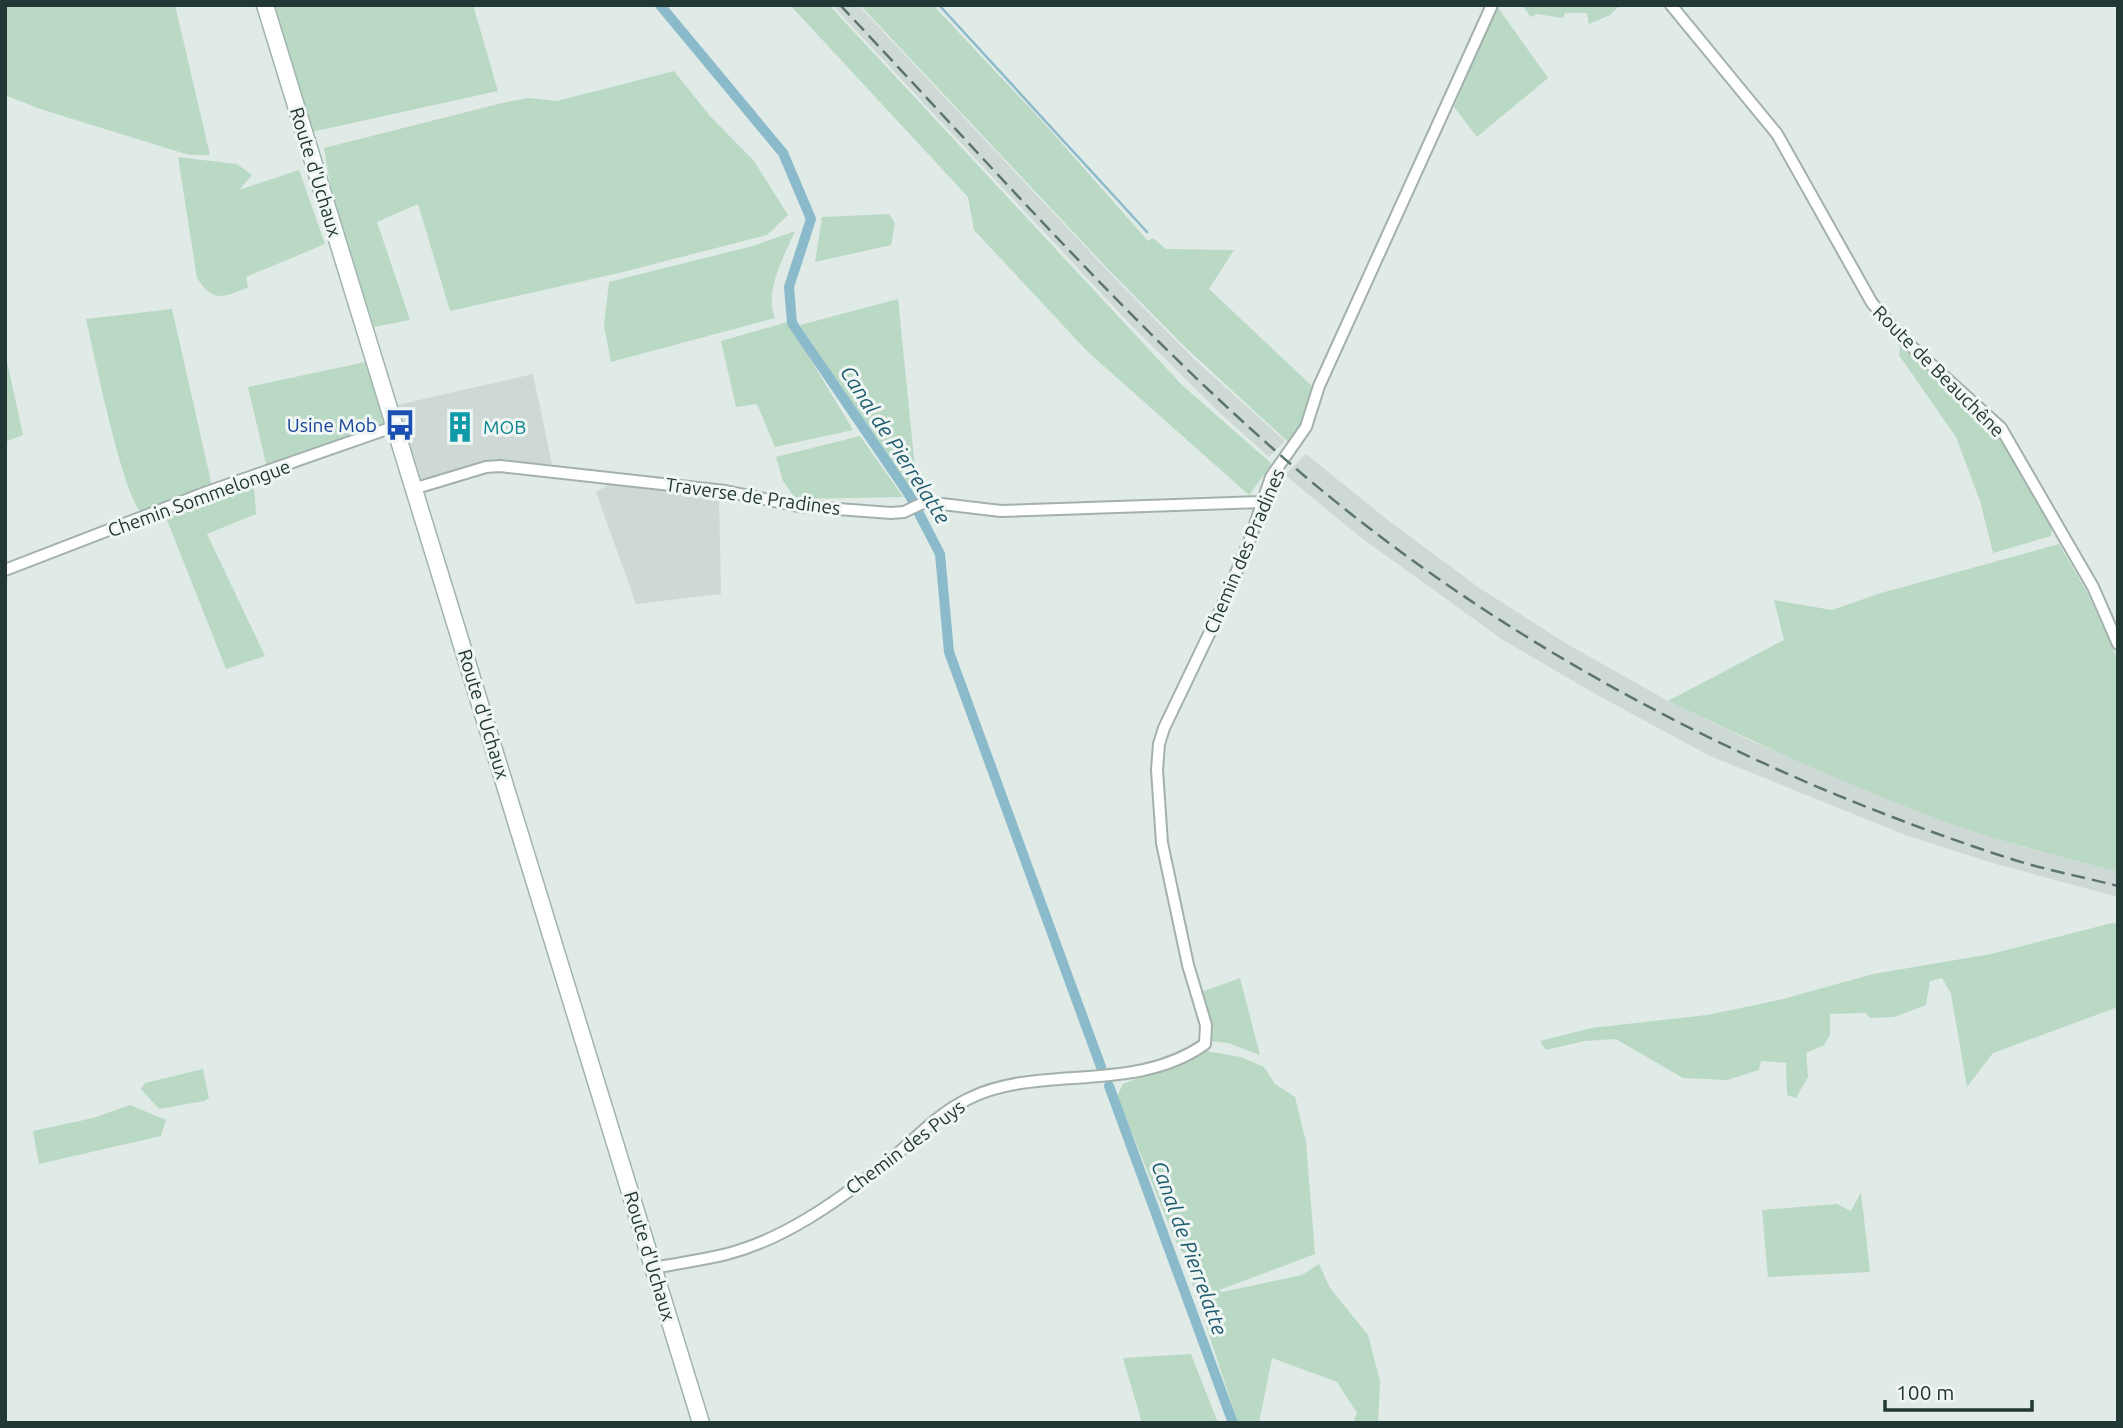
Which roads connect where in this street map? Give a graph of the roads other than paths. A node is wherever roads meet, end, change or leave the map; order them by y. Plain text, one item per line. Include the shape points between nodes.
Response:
1 (265, 5) edge
2 (1492, 5) edge
3 (1671, 5) edge
4 (393, 427) junction
5 (413, 489) junction
6 (1261, 502) junction
7 (5, 570) edge
8 (2118, 644) edge
9 (1205, 1044) joint
10 (654, 1268) junction
11 (701, 1423) edge

1 - 4 main road, Route d'Uchaux
2 - 6 street, Chemin des Pradines via 1319,386 1306,427 1276,468
3 - 8 street, Route de Beauchêne via 1777,134 1872,303 1903,339 2001,428 2093,587
4 - 5 main road, Route d'Uchaux
4 - 7 street, Chemin Sommelongue
5 - 6 street, Traverse de Pradines via 500,466 725,491 798,506 891,513 934,502 958,509 1001,511
5 - 10 main road, Route d'Uchaux
6 - 9 street, Chemin des Pradines via 1221,609 1164,728 1157,770 1169,881 1206,1025
9 - 10 street, Chemin des Puys via 1127,1074 1019,1084 969,1098 931,1122 864,1180 781,1232 727,1254
10 - 11 main road, Route d'Uchaux

